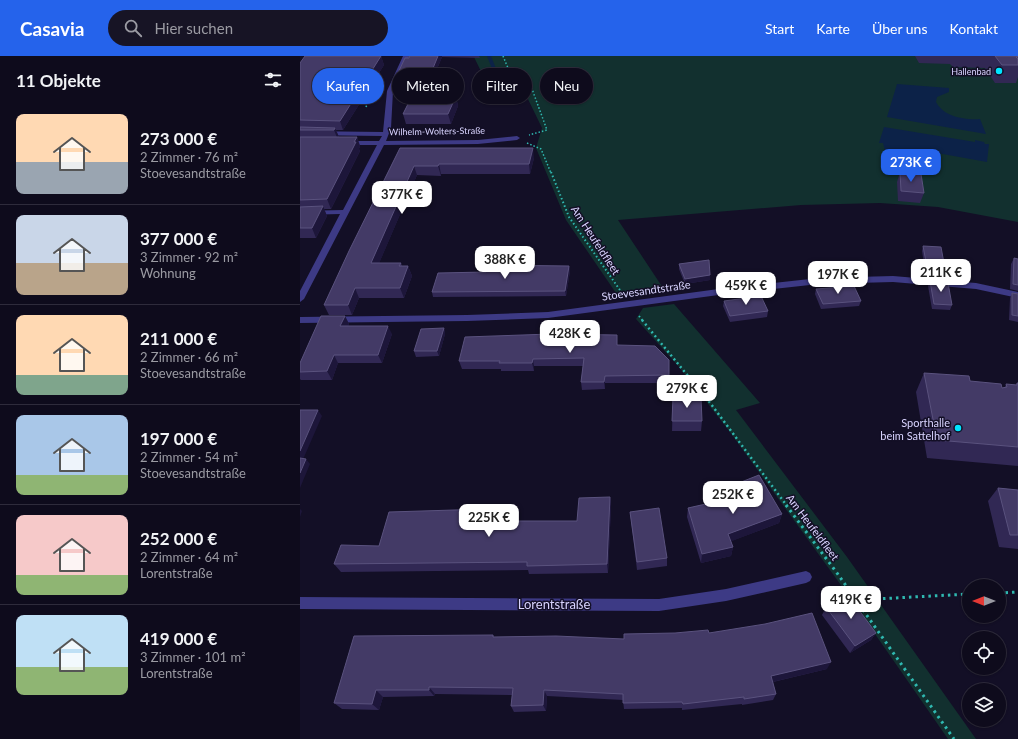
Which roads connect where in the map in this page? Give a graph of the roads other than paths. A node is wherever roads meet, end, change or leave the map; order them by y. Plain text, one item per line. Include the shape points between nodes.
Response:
1 (406, 56) edge
2 (300, 133) edge
3 (386, 134) junction
4 (517, 138) road end
5 (381, 142) junction
6 (339, 143) edge
7 (345, 212) junction
8 (300, 213) edge
9 (1018, 295) edge
10 (300, 299) edge
11 (300, 320) edge
12 (806, 577) dead end
13 (300, 603) edge

1 - 3 street, Wilhelm-Wolters-Straße via 390,91
2 - 3 street
3 - 5 street, Wilhelm-Wolters-Straße
4 - 5 street, Wilhelm-Wolters-Straße via 478,142
5 - 6 street, Wilhelm-Wolters-Straße
5 - 7 street, Wilhelm-Wolters-Straße
7 - 8 street
7 - 10 street, Wilhelm-Wolters-Straße
9 - 11 street, Stoevesandtstraße via 976,286 893,279 826,280 548,315
12 - 13 street, Lorentstraße via 726,596 659,605

